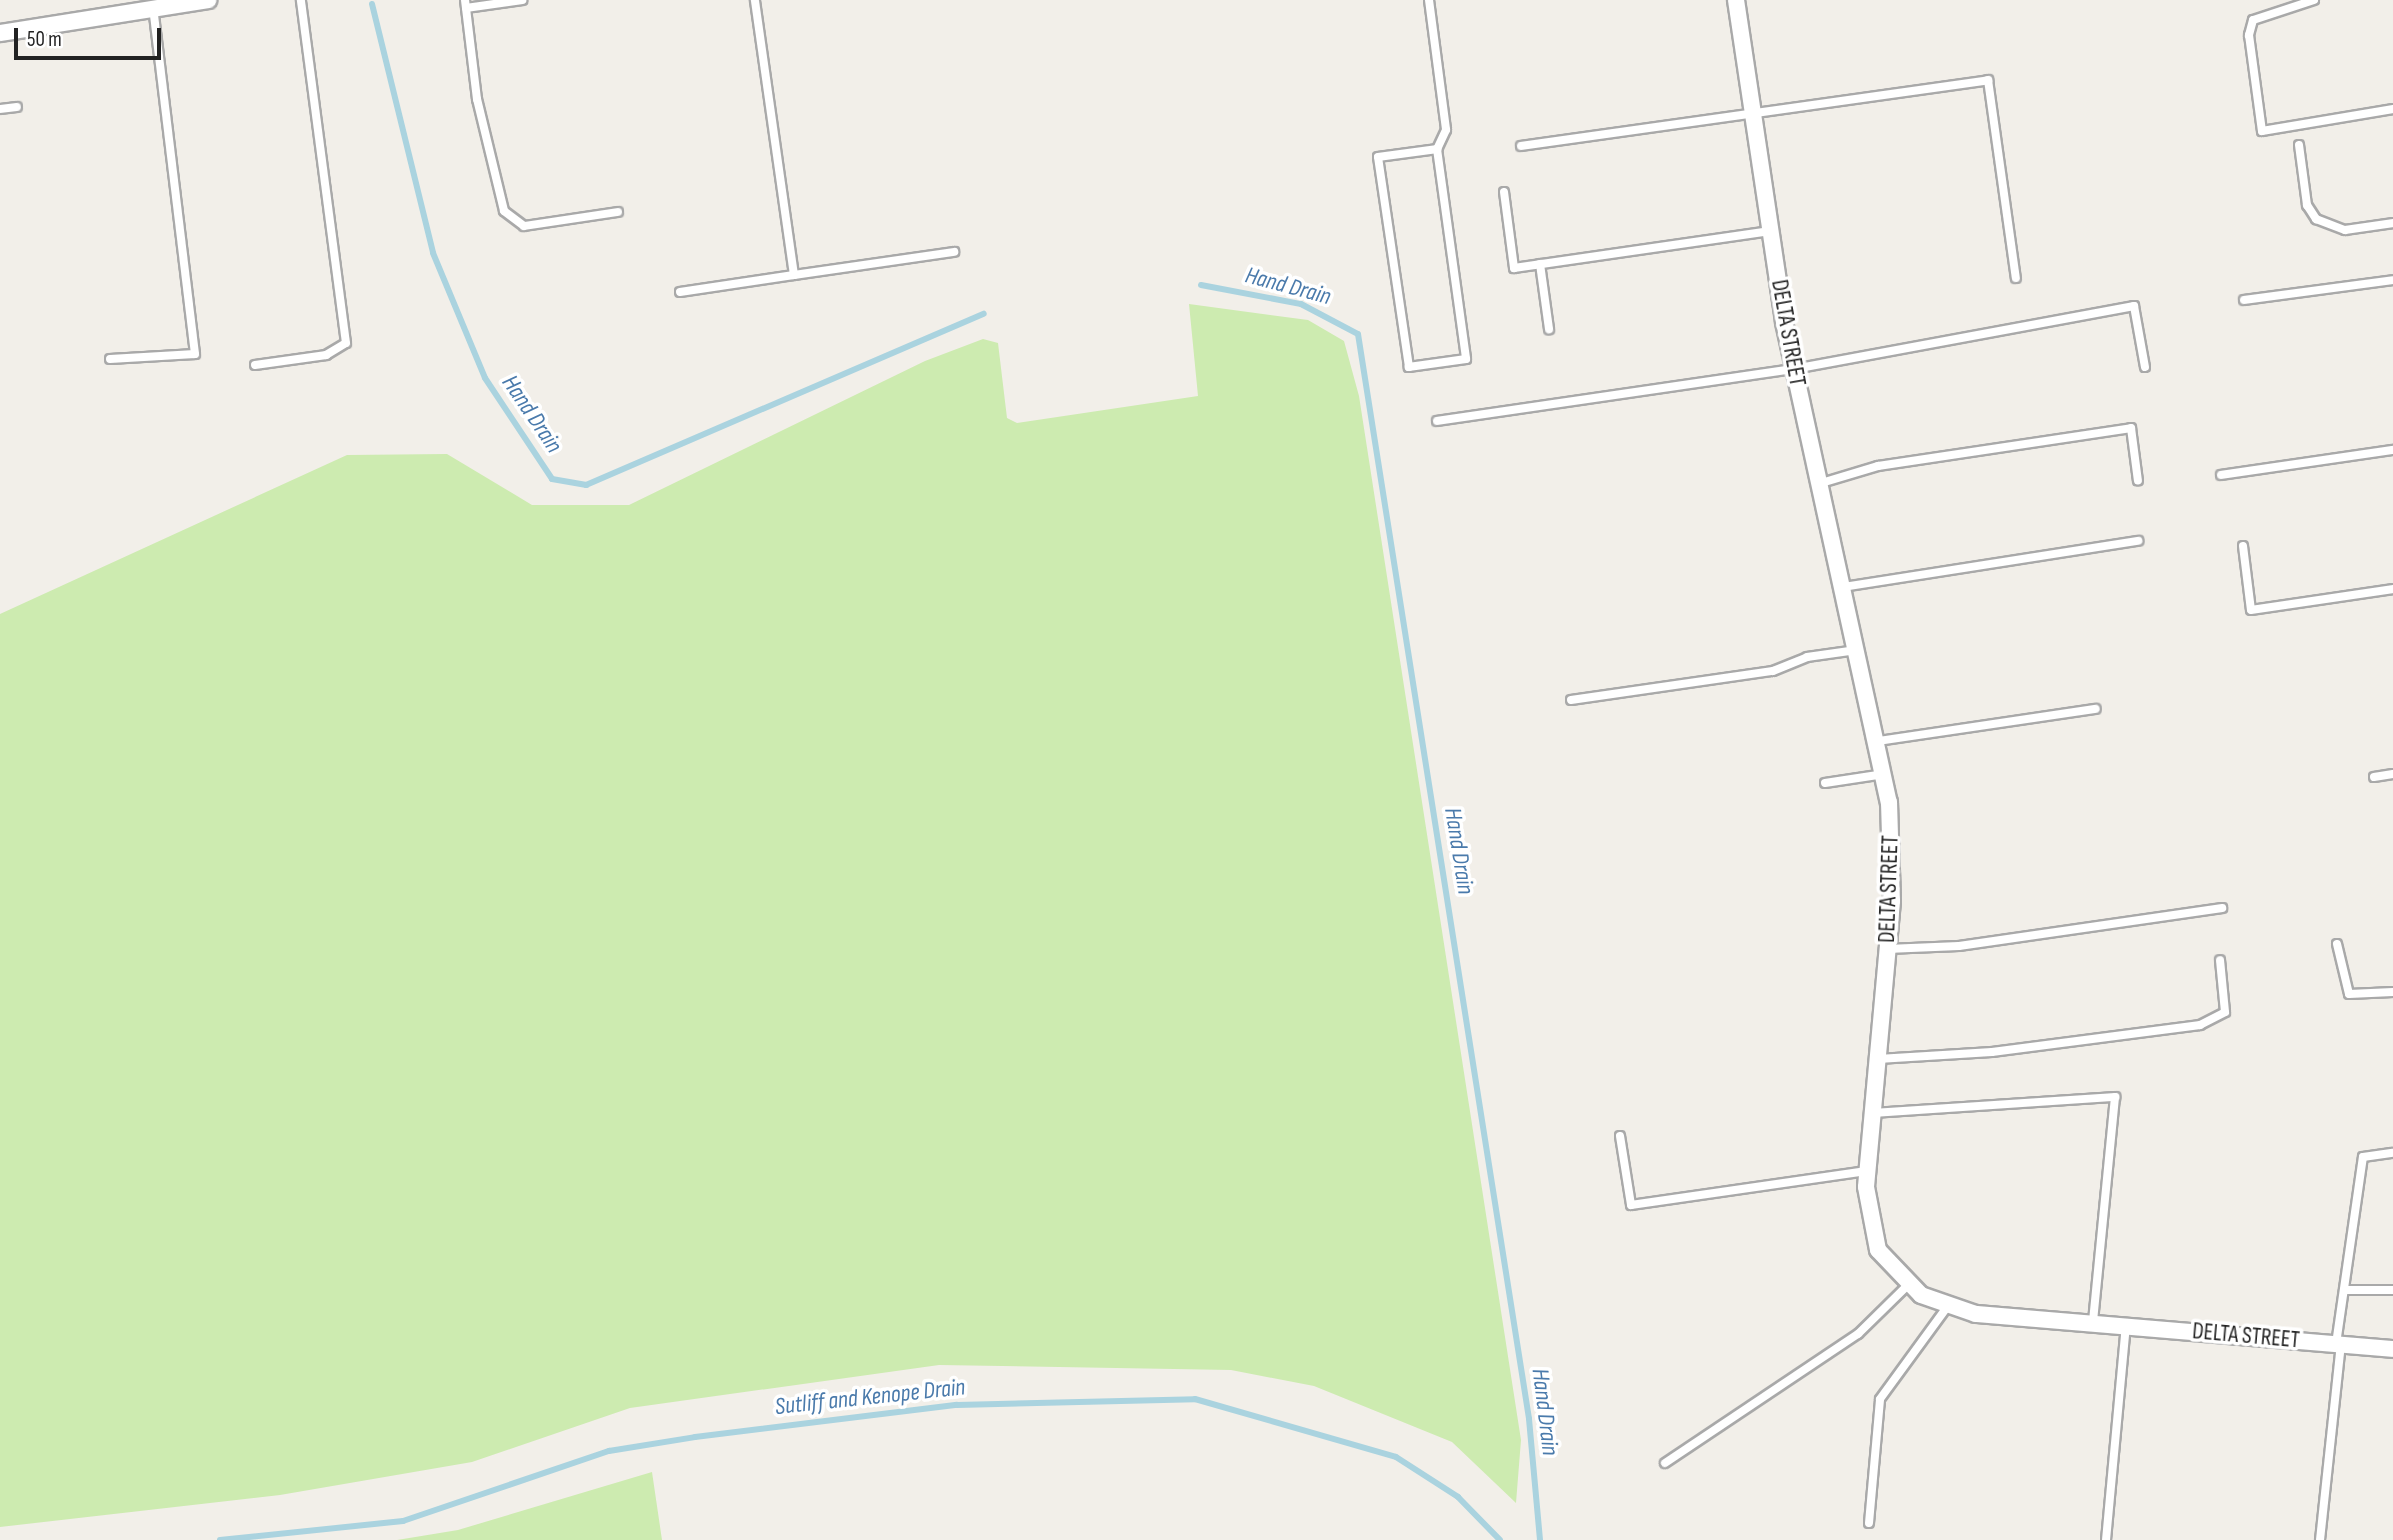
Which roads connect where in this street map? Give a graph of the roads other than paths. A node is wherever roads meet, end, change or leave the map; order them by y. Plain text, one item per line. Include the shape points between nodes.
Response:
1 (208, 0) edge
2 (301, 0) edge
3 (522, 0) edge
4 (755, 0) edge
5 (1429, 0) edge
6 (1736, 0) edge
7 (2314, 0) edge
8 (465, 4) edge
9 (153, 9) junction
10 (0, 33) edge
11 (17, 107) dead end
12 (0, 109) edge
13 (2393, 109) edge
14 (1751, 111) junction
15 (2299, 145) dead end
16 (1521, 146) dead end
17 (1437, 149) junction
18 (1504, 192) dead end
19 (618, 212) dead end
20 (2393, 223) edge
21 (1770, 231) junction
22 (954, 252) dead end
23 (1540, 264) junction
24 (794, 275) junction
25 (2016, 278) dead end
26 (2393, 280) edge
27 (680, 292) dead end
28 (2244, 300) dead end
29 (1549, 329) dead end
30 (110, 359) dead end
31 (255, 365) dead end
32 (2145, 367) dead end
33 (1794, 369) junction
34 (1437, 421) dead end
35 (2393, 450) edge
36 (2221, 475) dead end
37 (2138, 481) dead end
38 (1818, 484) junction
39 (2138, 541) dead end
40 (2243, 547) dead end
41 (1843, 587) junction
42 (2393, 589) edge
43 (1858, 650) junction
44 (1572, 700) dead end
45 (2096, 709) dead end
46 (1878, 741) junction
47 (1884, 774) junction
48 (2393, 774) edge
49 (2374, 777) dead end
50 (1825, 783) dead end
51 (2222, 908) dead end
52 (2337, 944) dead end
53 (1887, 949) junction
54 (2220, 960) dead end
55 (2393, 992) edge
56 (1878, 1059) junction
57 (1872, 1113) junction
58 (1620, 1136) dead end
59 (2393, 1153) edge
60 (1867, 1171) junction
61 (1907, 1286) junction
62 (2344, 1290) junction
63 (2393, 1290) edge
64 (1947, 1307) junction
65 (2094, 1323) junction
66 (2126, 1326) junction
67 (2339, 1344) junction
68 (2393, 1349) edge
69 (1665, 1463) dead end
70 (1869, 1523) dead end
71 (2106, 1540) edge
72 (2320, 1540) edge

1 - 9 street
2 - 31 lane via 346,343 326,355
3 - 8 lane
4 - 24 lane
5 - 17 lane via 1446,130
6 - 14 street, DELTA STREET
7 - 13 lane via 2253,20 2249,35 2262,131
8 - 19 lane via 477,99 504,211 524,226
9 - 10 street
9 - 30 lane via 195,354
11 - 12 lane
14 - 16 lane via 1699,125
14 - 21 street, DELTA STREET
14 - 25 lane via 1988,80
15 - 20 lane via 2307,205 2316,219 2344,230
17 - 17 lane via 1378,157 1409,368 1466,359
18 - 23 lane via 1514,268
21 - 23 lane
21 - 33 street, DELTA STREET
22 - 24 lane
23 - 29 lane
24 - 27 lane
26 - 28 lane
32 - 33 lane via 2134,306
33 - 34 lane
33 - 38 street, DELTA STREET
35 - 36 lane
37 - 38 lane via 2131,428 1878,466
38 - 41 street, DELTA STREET
39 - 41 lane
40 - 42 lane via 2251,610
41 - 43 street, DELTA STREET
43 - 44 lane via 1807,657 1773,671
43 - 46 street, DELTA STREET
45 - 46 lane
46 - 47 street, DELTA STREET
47 - 50 lane
47 - 53 street, DELTA STREET via 1893,857
48 - 49 lane
51 - 53 lane via 1959,946
52 - 55 lane via 2348,994
53 - 56 street, DELTA STREET
54 - 56 lane via 2225,1012 2200,1025 1992,1052
56 - 57 street, DELTA STREET
57 - 60 street, DELTA STREET
57 - 65 lane via 2115,1097
58 - 60 lane via 1631,1205
59 - 62 lane via 2363,1157
60 - 61 street, DELTA STREET via 1871,1233 1888,1266
61 - 64 street, DELTA STREET
61 - 69 lane via 1858,1334
62 - 63 lane
62 - 67 lane
64 - 65 street, DELTA STREET
64 - 70 lane via 1880,1399
65 - 66 street, DELTA STREET
66 - 67 street, DELTA STREET
66 - 71 lane
67 - 68 street, DELTA STREET
67 - 72 lane

